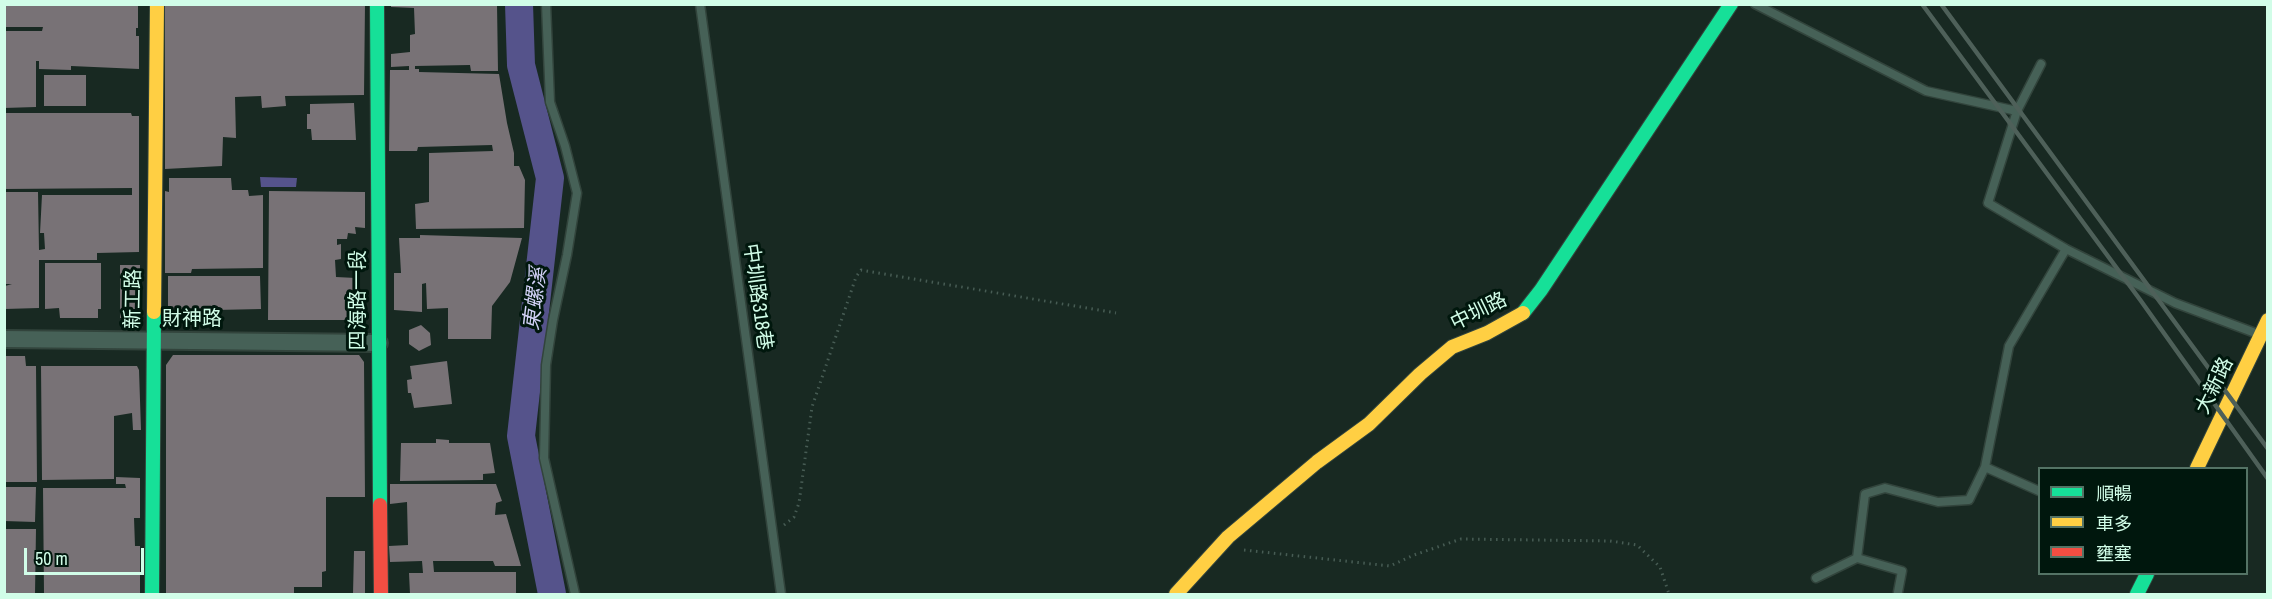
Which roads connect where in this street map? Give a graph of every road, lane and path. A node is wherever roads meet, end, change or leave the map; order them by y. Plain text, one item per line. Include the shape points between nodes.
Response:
1 (158, 4) edge
2 (378, 4) edge
3 (546, 4) edge
4 (700, 4) edge
5 (1731, 4) edge
6 (1755, 4) edge
7 (2041, 64) dead end
8 (2017, 111) junction
9 (2066, 249) junction
10 (1116, 313) dead end
11 (2268, 320) edge
12 (2261, 335) junction
13 (4, 339) edge
14 (153, 341) junction
15 (379, 343) junction
16 (1985, 467) junction
17 (2197, 467) edge
18 (2038, 491) edge
19 (773, 532) junction
20 (1228, 537) junction
21 (1857, 558) junction
22 (2146, 575) edge
23 (1816, 578) dead end
24 (1898, 592) dead end
25 (152, 594) edge
26 (381, 594) edge
27 (575, 594) edge
28 (782, 594) edge
29 (1176, 594) edge
30 (1670, 594) edge
31 (2137, 594) edge

1 - 14 street, 新工路
2 - 15 street, 四海路一段
3 - 27 lane via 550,102 577,193 546,365 544,459
4 - 19 lane, 中圳路318巷
5 - 20 street, 中圳路 via 1524,312 1452,347 1369,424
6 - 8 lane via 1926,92
7 - 8 lane
8 - 9 lane via 1988,203
9 - 12 lane via 2175,303
9 - 16 lane via 2009,346
10 - 19 path via 861,270 812,407 799,503 794,517
11 - 12 street, 大新路
12 - 17 street, 大新路
13 - 14 street, 財神路
14 - 15 street, 財神路
14 - 25 street, 新工路
15 - 26 street, 四海路一段
16 - 18 lane
16 - 21 lane via 1969,500 1938,502 1885,488 1865,494
19 - 28 lane, 中圳路318巷
20 - 29 street, 中圳路
20 - 30 path via 1245,550 1390,566 1461,539 1610,541 1637,545 1660,567
21 - 23 lane
21 - 24 lane via 1902,571
22 - 31 street

